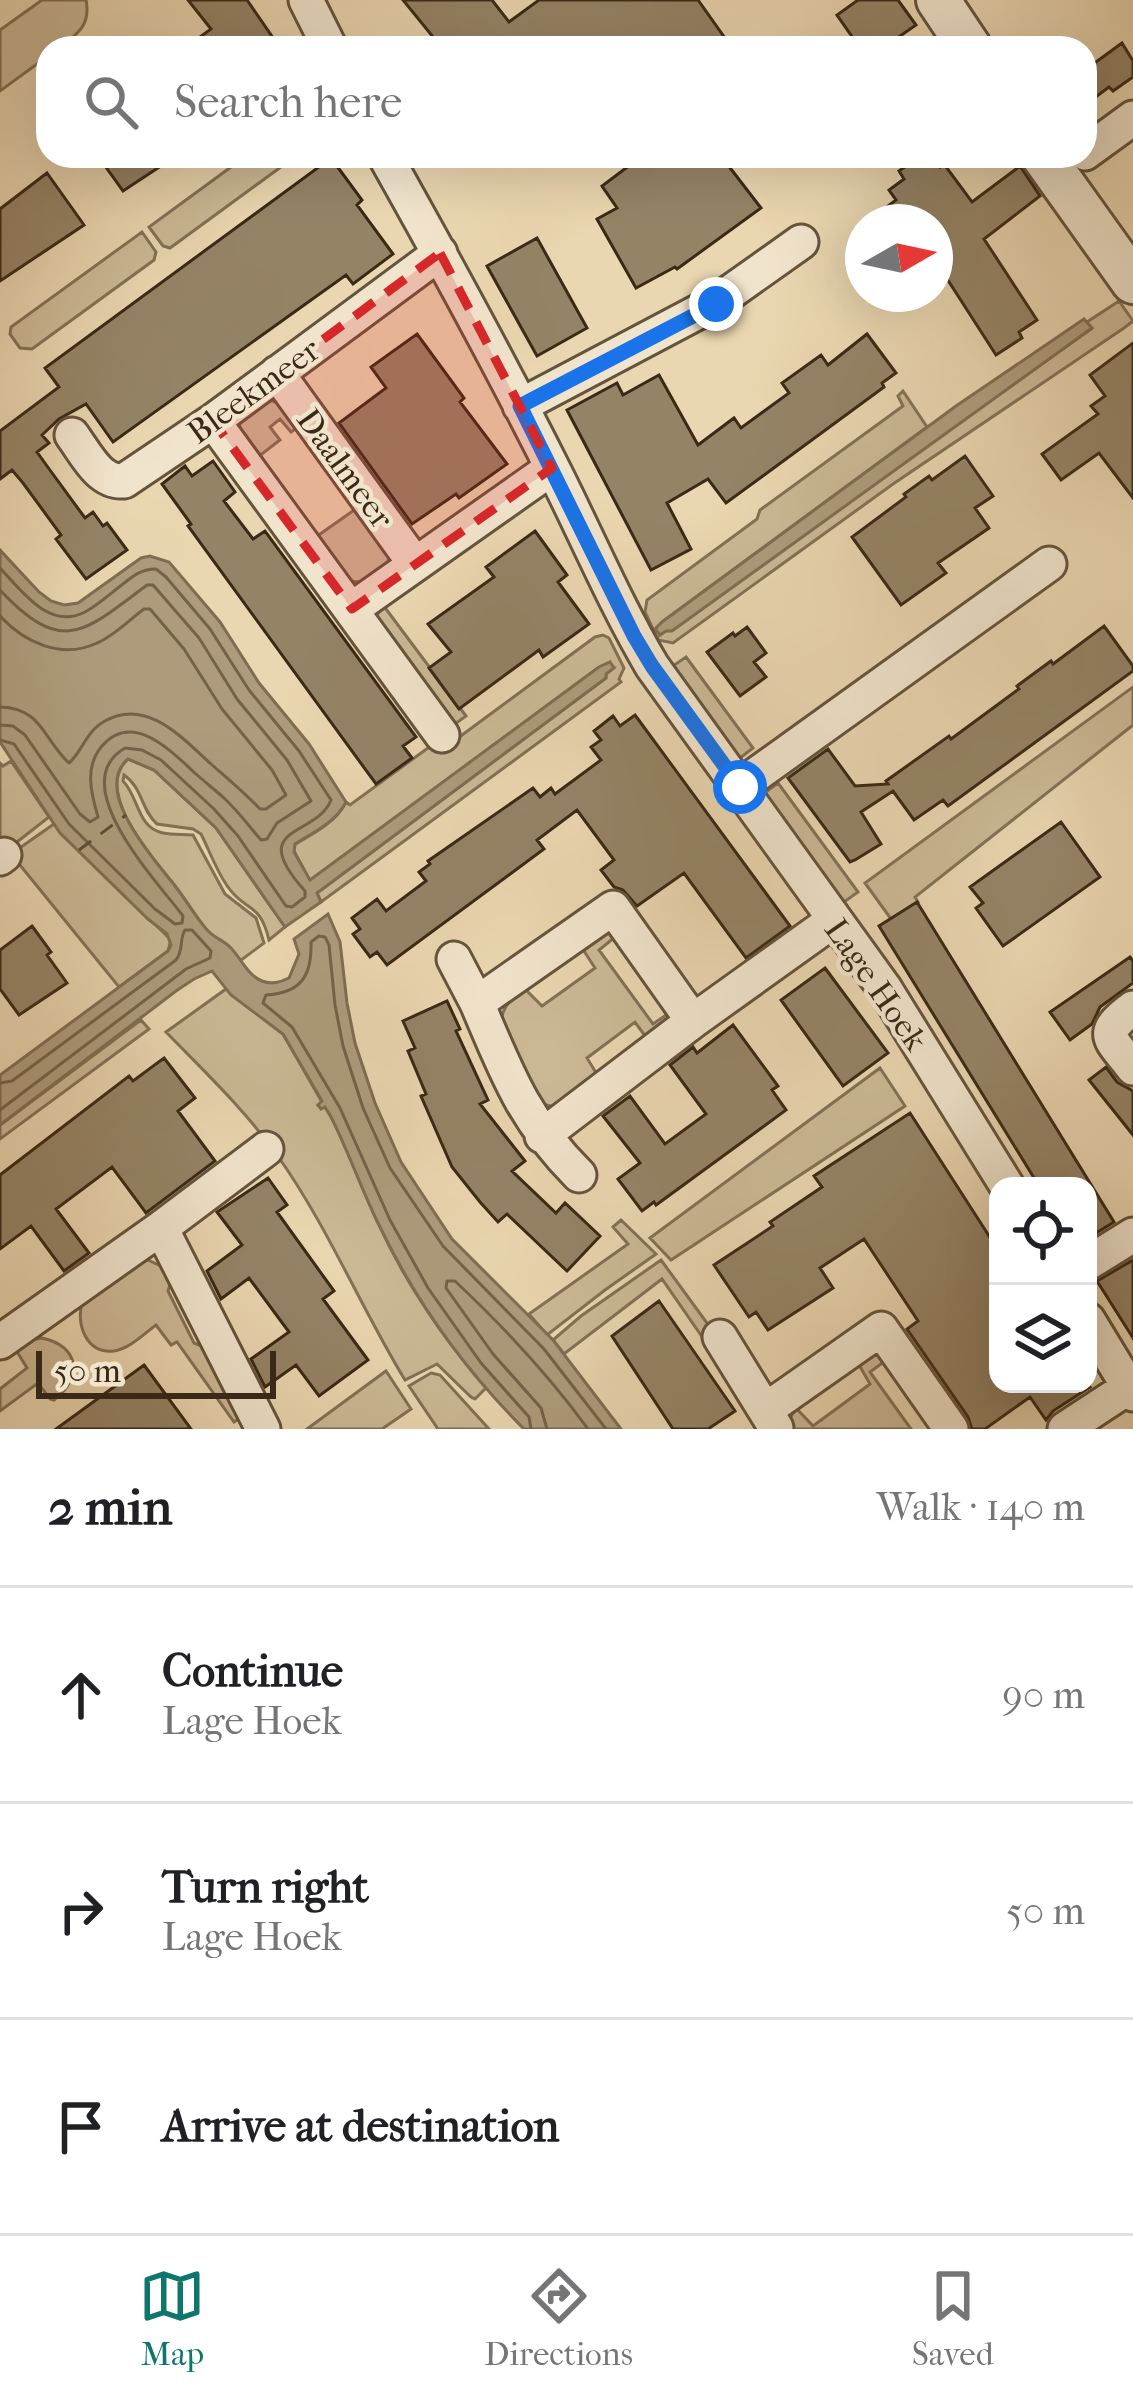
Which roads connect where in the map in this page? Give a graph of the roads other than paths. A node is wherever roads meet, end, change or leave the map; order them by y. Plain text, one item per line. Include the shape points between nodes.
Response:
1 (307, 0) edge
2 (938, 0) edge
3 (324, 36) edge
4 (962, 36) edge
5 (1133, 118) edge
6 (1097, 141) edge
7 (392, 168) edge
8 (1070, 168) edge
9 (800, 242) dead end
10 (440, 253) junction
11 (1133, 282) edge
12 (277, 373) junction
13 (520, 406) junction
14 (213, 421) junction
15 (72, 435) dead end
16 (552, 468) junction
17 (415, 563) junction
18 (1049, 564) dead end
19 (352, 609) junction
20 (442, 735) dead end
21 (740, 787) junction
22 (834, 920) junction
23 (454, 959) dead end
24 (477, 1003) junction
25 (1133, 1008) edge
26 (693, 1021) junction
27 (1133, 1068) edge
28 (542, 1136) junction
29 (266, 1149) dead end
30 (579, 1175) dead end
31 (1002, 1177) edge
32 (161, 1228) junction
33 (1133, 1234) edge
34 (1097, 1257) edge
35 (1097, 1335) edge
36 (721, 1337) dead end
37 (0, 1342) edge
38 (1131, 1390) edge
39 (772, 1419) edge
40 (263, 1429) edge
41 (952, 1429) edge
42 (1065, 1429) edge

1 - 3 street
2 - 4 street
5 - 6 street
7 - 10 street, Lage Hoek
8 - 11 street
9 - 13 street via 716,304
10 - 12 street, Bleekmeer
10 - 13 street, Lage Hoek
12 - 14 street, Bleekmeer
12 - 17 street, Daalmeer
13 - 16 street, Lage Hoek
14 - 15 street, Bleekmeer via 116,483
14 - 19 street
16 - 17 street, Daalmeer
16 - 21 street, Lage Hoek via 634,636
17 - 19 street, Daalmeer
18 - 21 street
19 - 20 street
21 - 22 street, Lage Hoek
22 - 26 street
22 - 31 street, Lage Hoek
23 - 24 street
24 - 26 street via 620,904
24 - 28 street
25 - 27 street via 1110,1031
26 - 28 street
28 - 30 street
29 - 32 street
32 - 37 street
32 - 40 street
33 - 34 street
35 - 38 street
36 - 39 street
38 - 42 street
39 - 41 street via 890,1322

